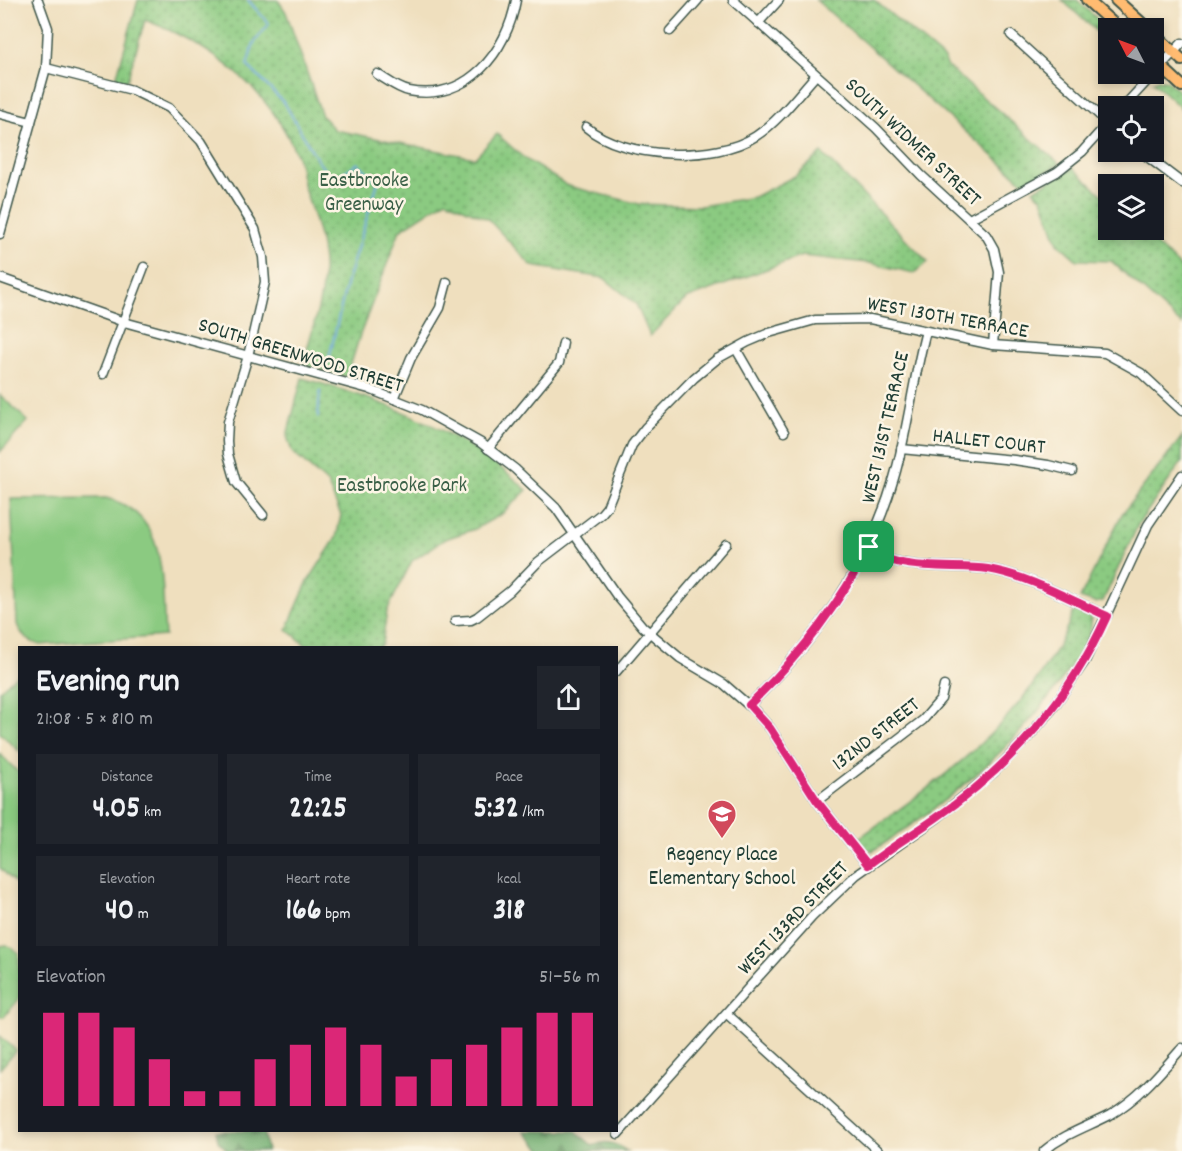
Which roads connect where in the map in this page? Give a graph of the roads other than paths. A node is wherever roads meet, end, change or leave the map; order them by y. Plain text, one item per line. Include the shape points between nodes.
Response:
1 (38, 0) edge
2 (516, 0) edge
3 (699, 0) edge
4 (733, 0) edge
5 (779, 0) edge
6 (1087, 0) edge
7 (1116, 0) edge
8 (1107, 18) edge
9 (1136, 18) edge
10 (758, 23) junction
11 (670, 31) dead end
12 (1011, 35) dead end
13 (1164, 43) edge
14 (1182, 43) edge
15 (1178, 56) edge
16 (46, 68) junction
17 (1164, 70) edge
18 (377, 74) dead end
19 (816, 75) junction
20 (1141, 84) edge
21 (1182, 86) edge
22 (1132, 96) edge
23 (0, 114) edge
24 (1098, 114) edge
25 (31, 122) junction
26 (586, 126) dead end
27 (1098, 134) edge
28 (1154, 162) edge
29 (1182, 183) edge
30 (971, 218) junction
31 (0, 234) edge
32 (144, 267) dead end
33 (0, 278) edge
34 (447, 282) dead end
35 (124, 322) junction
36 (926, 331) junction
37 (563, 343) dead end
38 (993, 345) junction
39 (736, 349) junction
40 (248, 356) junction
41 (103, 374) dead end
42 (394, 399) junction
43 (1182, 411) edge
44 (784, 432) dead end
45 (488, 449) junction
46 (901, 449) junction
47 (1072, 471) dead end
48 (1182, 475) edge
49 (263, 515) dead end
50 (575, 534) junction
51 (726, 544) dead end
52 (869, 547) junction
53 (1107, 616) junction
54 (455, 621) dead end
55 (650, 634) junction
56 (618, 670) edge
57 (944, 686) dead end
58 (749, 705) junction
59 (817, 801) junction
60 (868, 865) junction
61 (727, 1014) junction
62 (1182, 1048) edge
63 (618, 1134) dead end
64 (878, 1151) edge
65 (1044, 1151) edge

1 - 16 street via 48,28
2 - 18 street via 502,42 466,83 445,91 410,91
3 - 11 street
4 - 10 street, SOUTH WIDMER STREET
5 - 10 street
6 - 8 main road
7 - 9 main road
10 - 19 street, SOUTH WIDMER STREET
12 - 24 street
13 - 15 main road
14 - 15 street
16 - 25 street
16 - 40 street via 146,95 180,116 201,141 247,213 263,257 266,282
17 - 21 main road
19 - 26 street via 764,130 725,150 663,152 633,148 608,141
19 - 30 street, SOUTH WIDMER STREET
20 - 22 street
23 - 25 street
25 - 31 street
27 - 30 street via 1057,172
28 - 29 street
30 - 38 street, SOUTH WIDMER STREET via 990,242 998,265
32 - 35 street
33 - 35 street, SOUTH GREENWOOD STREET
34 - 42 street via 440,308 411,358
35 - 40 street, SOUTH GREENWOOD STREET
35 - 41 street
36 - 38 street, WEST 130TH TERRACE
36 - 39 street, WEST 130TH TERRACE via 870,319 822,319 769,333
36 - 46 street, WEST 131ST TERRACE via 911,387
37 - 45 street via 559,363
38 - 43 street, WEST 130TH TERRACE via 1105,353 1135,368
39 - 44 street
39 - 50 street, WEST 130TH TERRACE via 694,378 646,427 632,445 607,507
40 - 42 street, SOUTH GREENWOOD STREET
40 - 49 street via 228,422 228,454 237,482
42 - 45 street, SOUTH GREENWOOD STREET via 451,424
45 - 50 street, SOUTH GREENWOOD STREET via 542,494
46 - 47 street, HALLET COURT via 1014,460
46 - 52 street, WEST 131ST TERRACE
48 - 53 street, WEST 133RD STREET via 1148,525
50 - 54 street, WEST 130TH TERRACE via 477,617
50 - 55 street, SOUTH GREENWOOD STREET via 617,596
51 - 55 street
52 - 53 street via 876,555 892,560 1008,574
52 - 58 street, WEST 131ST TERRACE via 822,625
53 - 60 street, WEST 133RD STREET via 1069,686 1012,754 937,818
55 - 56 street
55 - 58 street, SOUTH GREENWOOD STREET
57 - 59 street, 132ND STREET via 941,699 923,720
58 - 59 street, SOUTH GREENWOOD STREET via 770,728
59 - 60 street, SOUTH GREENWOOD STREET
60 - 61 street, WEST 133RD STREET via 812,917
61 - 63 street, WEST 133RD STREET
61 - 64 street
62 - 65 street via 1122,1107 1074,1130

